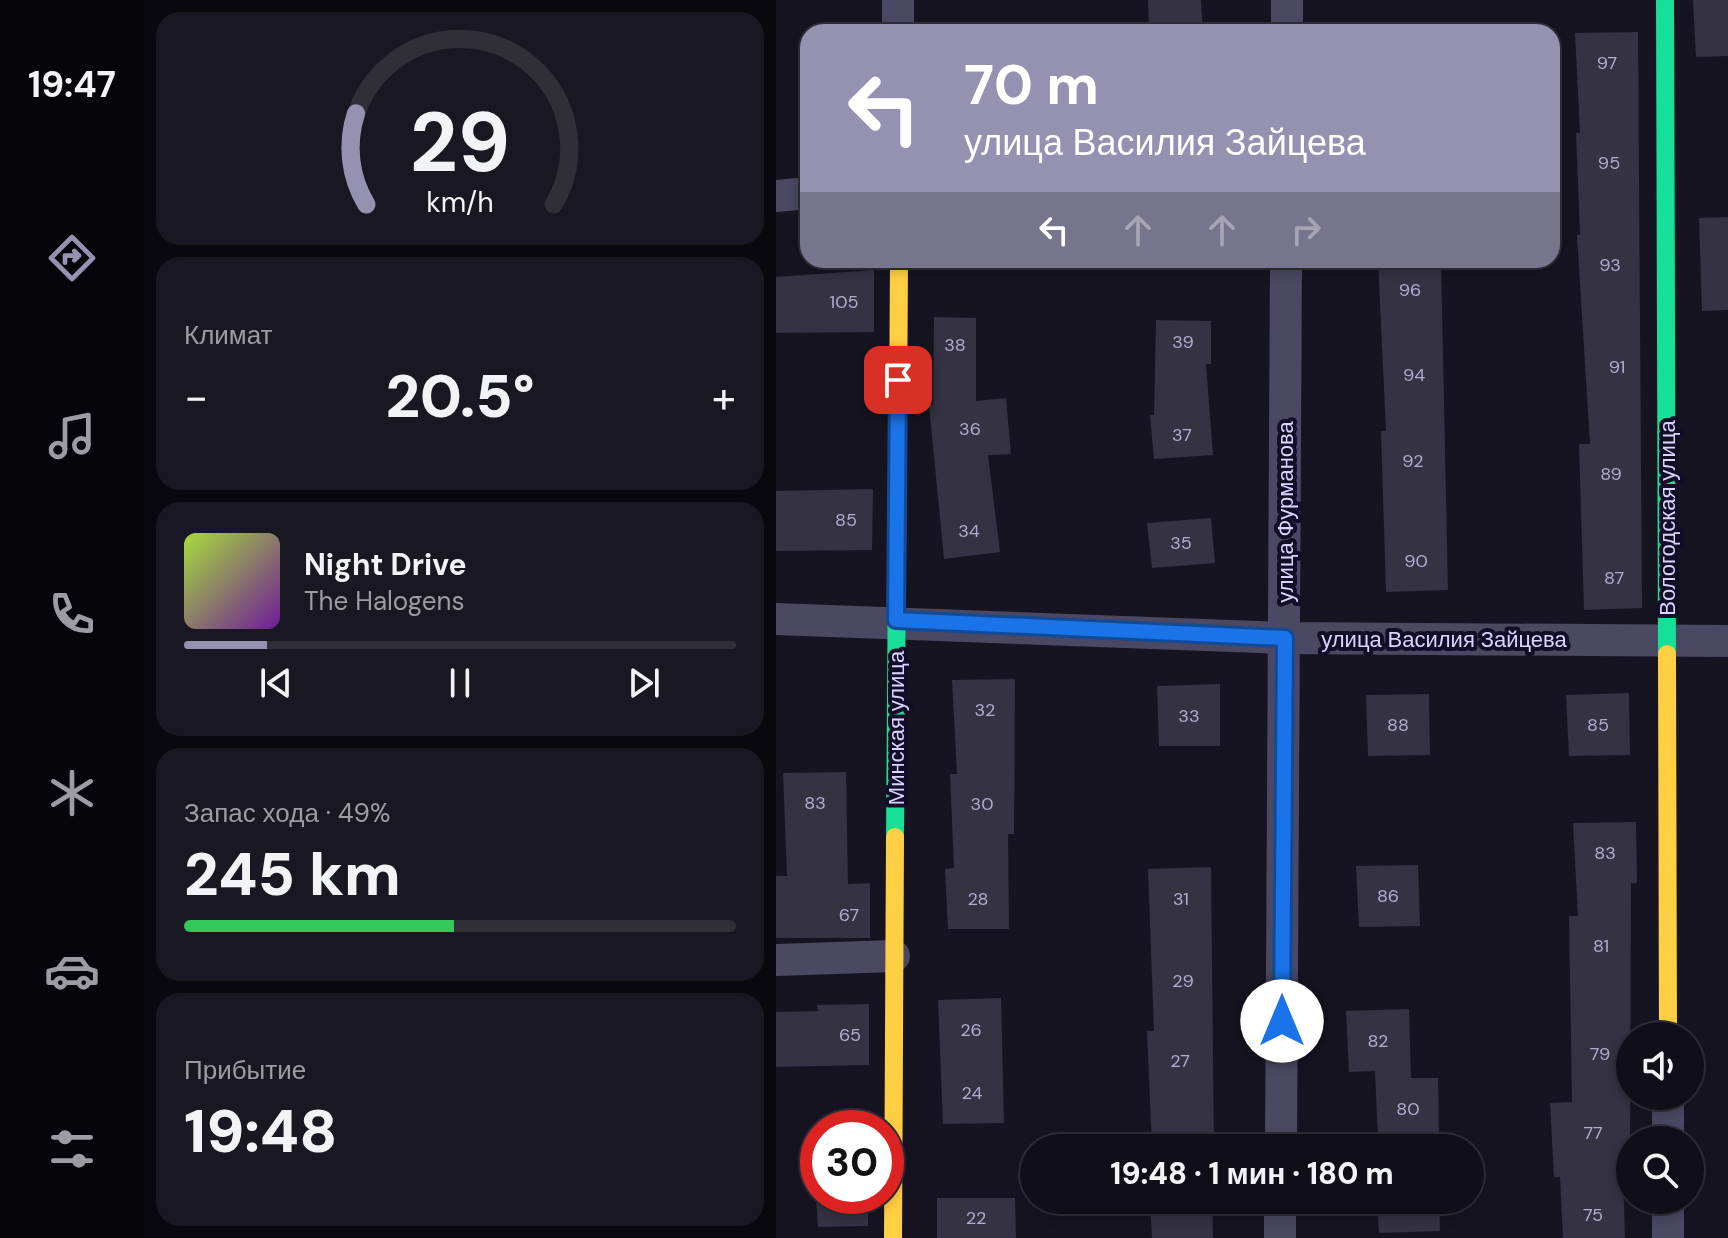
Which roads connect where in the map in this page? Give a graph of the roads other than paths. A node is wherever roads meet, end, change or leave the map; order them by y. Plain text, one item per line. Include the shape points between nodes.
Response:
1 (898, 0) edge
2 (1287, 0) edge
3 (1665, 0) edge
4 (898, 24) edge
5 (1287, 24) edge
6 (800, 194) edge
7 (776, 196) edge
8 (899, 268) edge
9 (1286, 268) edge
10 (776, 619) edge
11 (896, 620) junction
12 (1285, 638) junction
13 (1668, 641) junction
14 (1728, 641) edge
15 (894, 956) junction
16 (776, 960) edge
17 (1668, 1022) edge
18 (1281, 1134) edge
19 (1280, 1214) edge
20 (1668, 1214) edge
21 (893, 1238) edge
22 (1280, 1238) edge
23 (1668, 1238) edge

1 - 4 street
2 - 5 street
3 - 13 street, Вологодская улица
6 - 7 street
8 - 11 street, Минская улица
9 - 12 street, улица Фурманова
10 - 11 street, улица Василия Зайцева
11 - 12 street, улица Василия Зайцева
11 - 15 street, Минская улица
12 - 13 street, улица Василия Зайцева
12 - 18 street, улица Фурманова
13 - 14 street, улица Василия Зайцева
13 - 17 street, Вологодская улица
15 - 16 street
15 - 21 street, Минская улица
19 - 22 street
20 - 23 street

